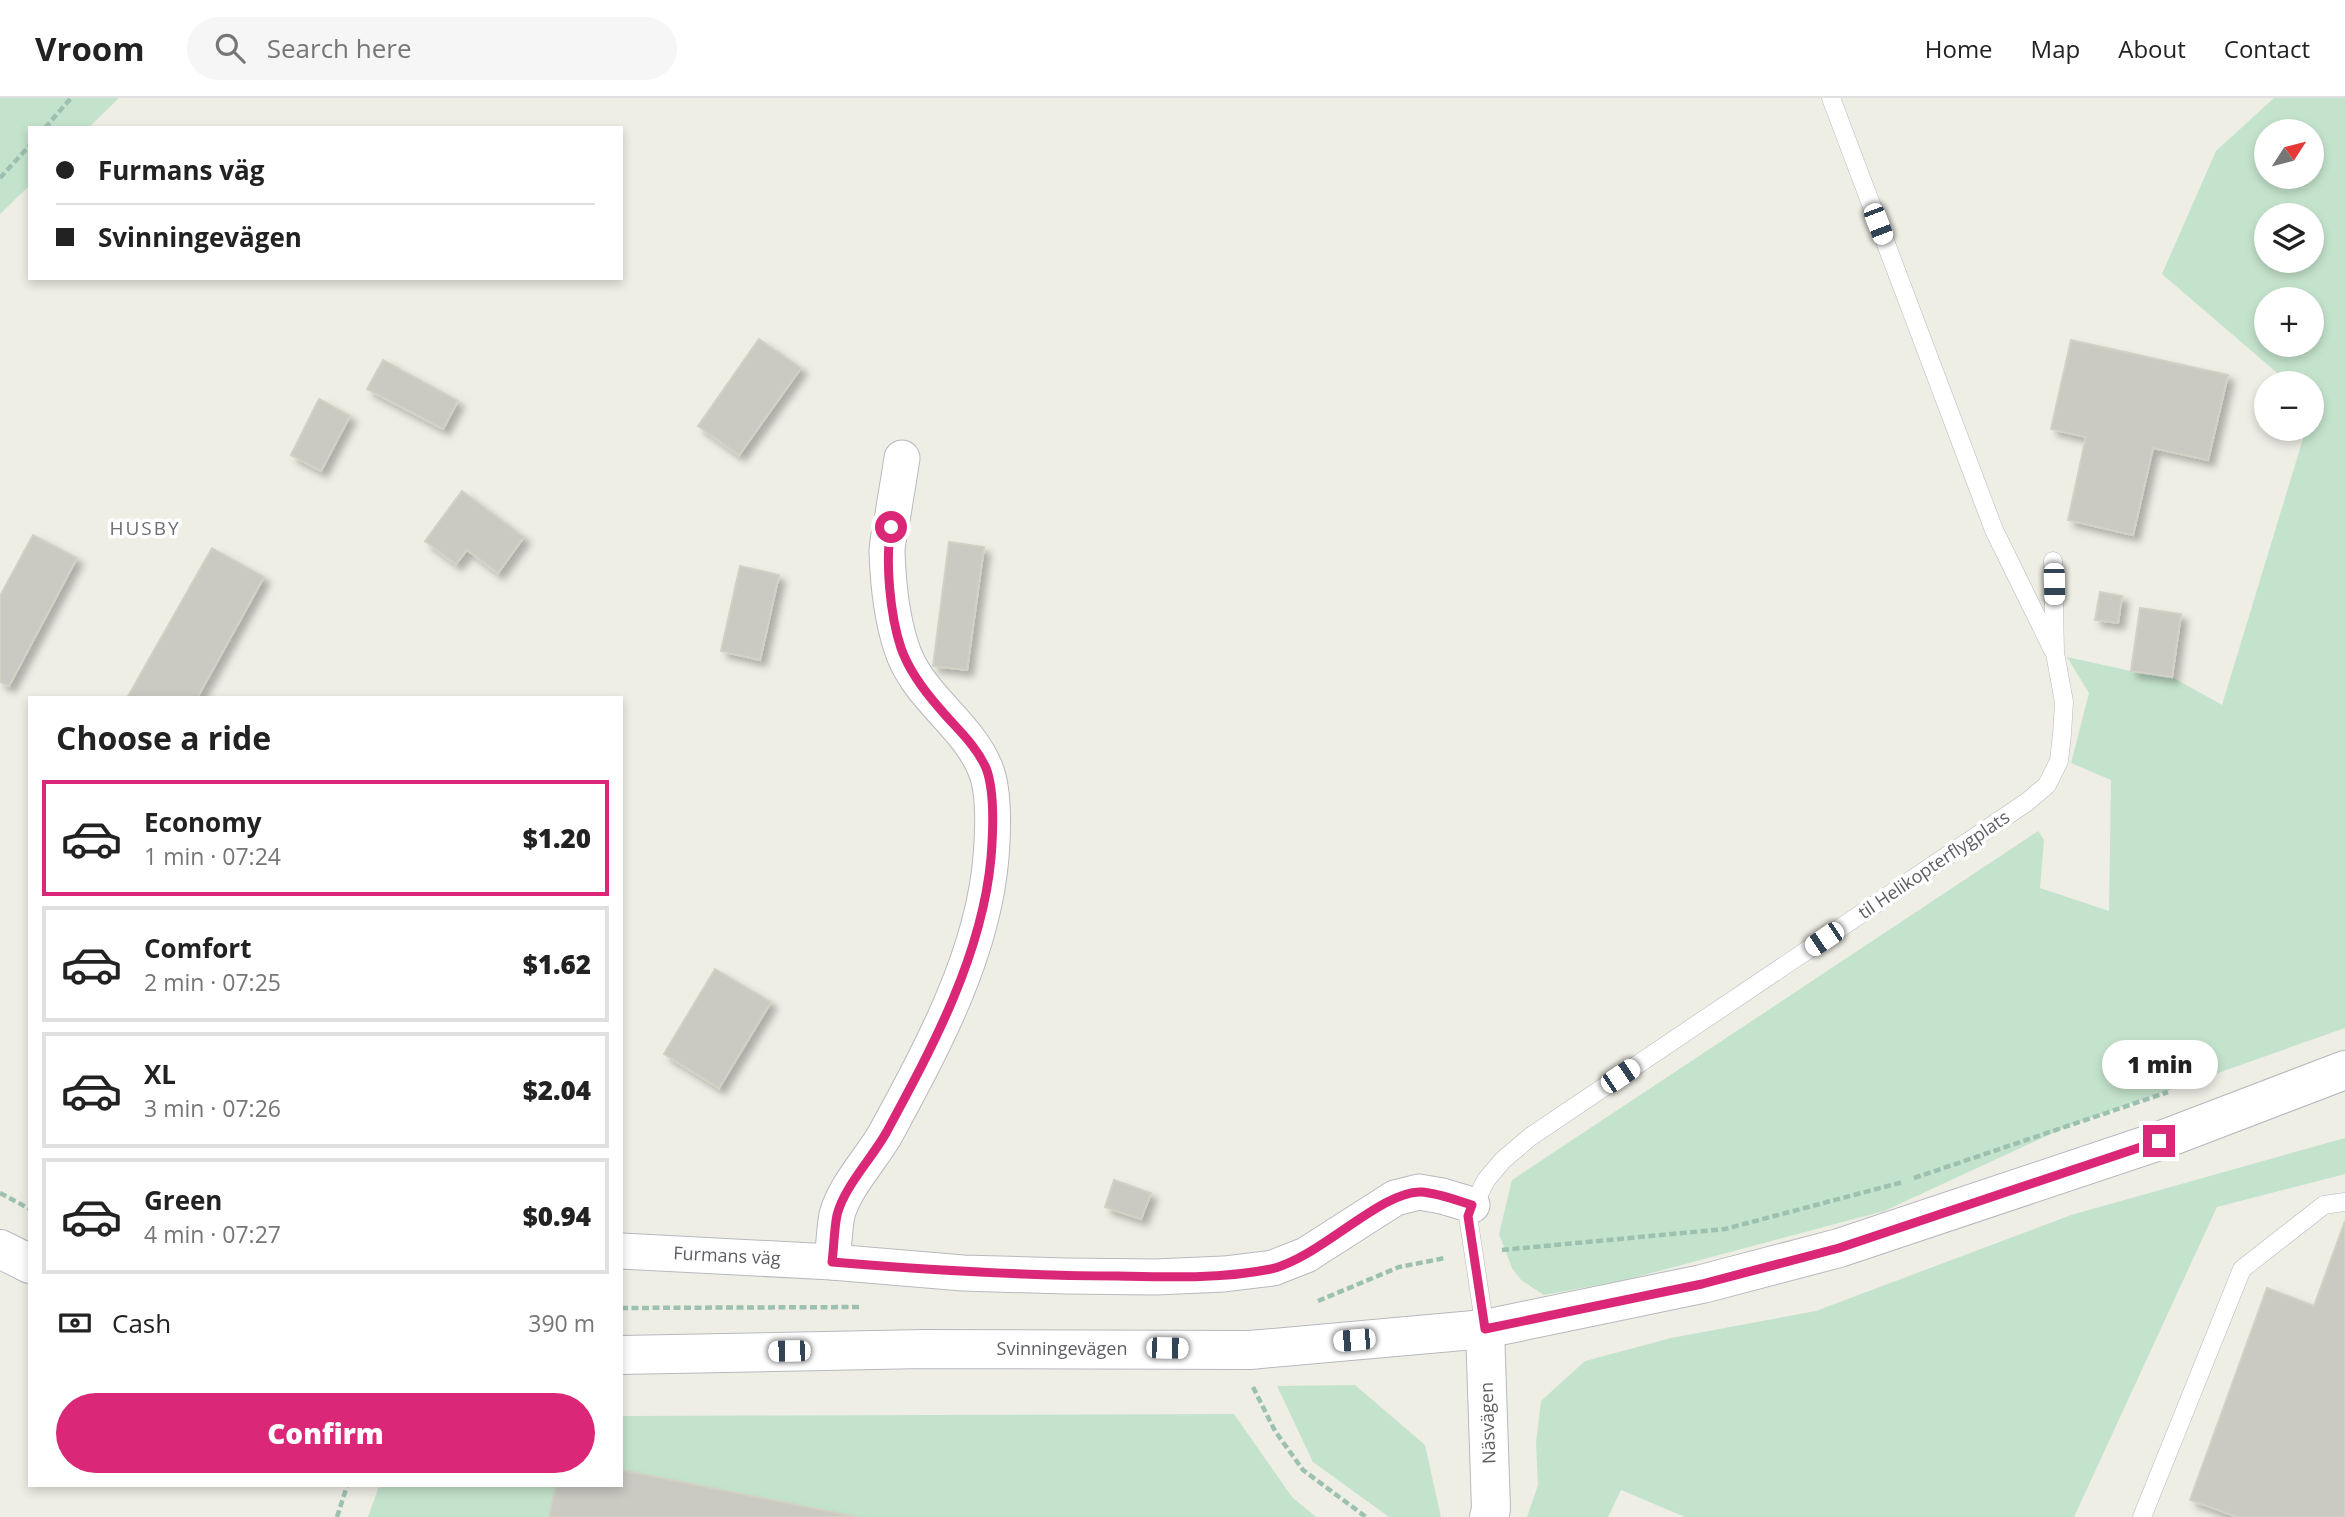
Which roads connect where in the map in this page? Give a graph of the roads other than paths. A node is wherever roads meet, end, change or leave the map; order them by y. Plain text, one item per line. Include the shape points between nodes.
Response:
1 (1830, 98) edge
2 (902, 458) dead end
3 (2053, 561) dead end
4 (2055, 653) junction
5 (2345, 1070) edge
6 (2345, 1202) edge
7 (1472, 1205) junction
8 (0, 1249) edge
9 (623, 1251) edge
10 (832, 1262) junction
11 (28, 1263) edge
12 (1485, 1329) junction
13 (623, 1355) edge
14 (1489, 1517) edge
15 (2142, 1517) edge

1 - 4 lane via 1994,530
2 - 10 street via 887,550 901,648 916,677 969,740 986,769 992,798 991,858 966,967 885,1135 838,1214
3 - 4 lane, til Helikopterflygplats
4 - 7 lane, til Helikopterflygplats via 2064,702 2059,761 2046,785 1530,1137 1503,1160
5 - 12 main road, Svinningevägen via 2159,1141 1839,1248 1702,1284
6 - 15 lane via 2324,1205 2242,1269
7 - 10 street, Furmans väg via 1419,1192 1395,1198 1306,1255 1273,1268 1224,1274 1052,1276
7 - 12 lane via 1468,1216
8 - 11 main road
9 - 10 street, Furmans väg
12 - 13 main road, Svinningevägen via 1250,1350
12 - 14 main road, Näsvägen

